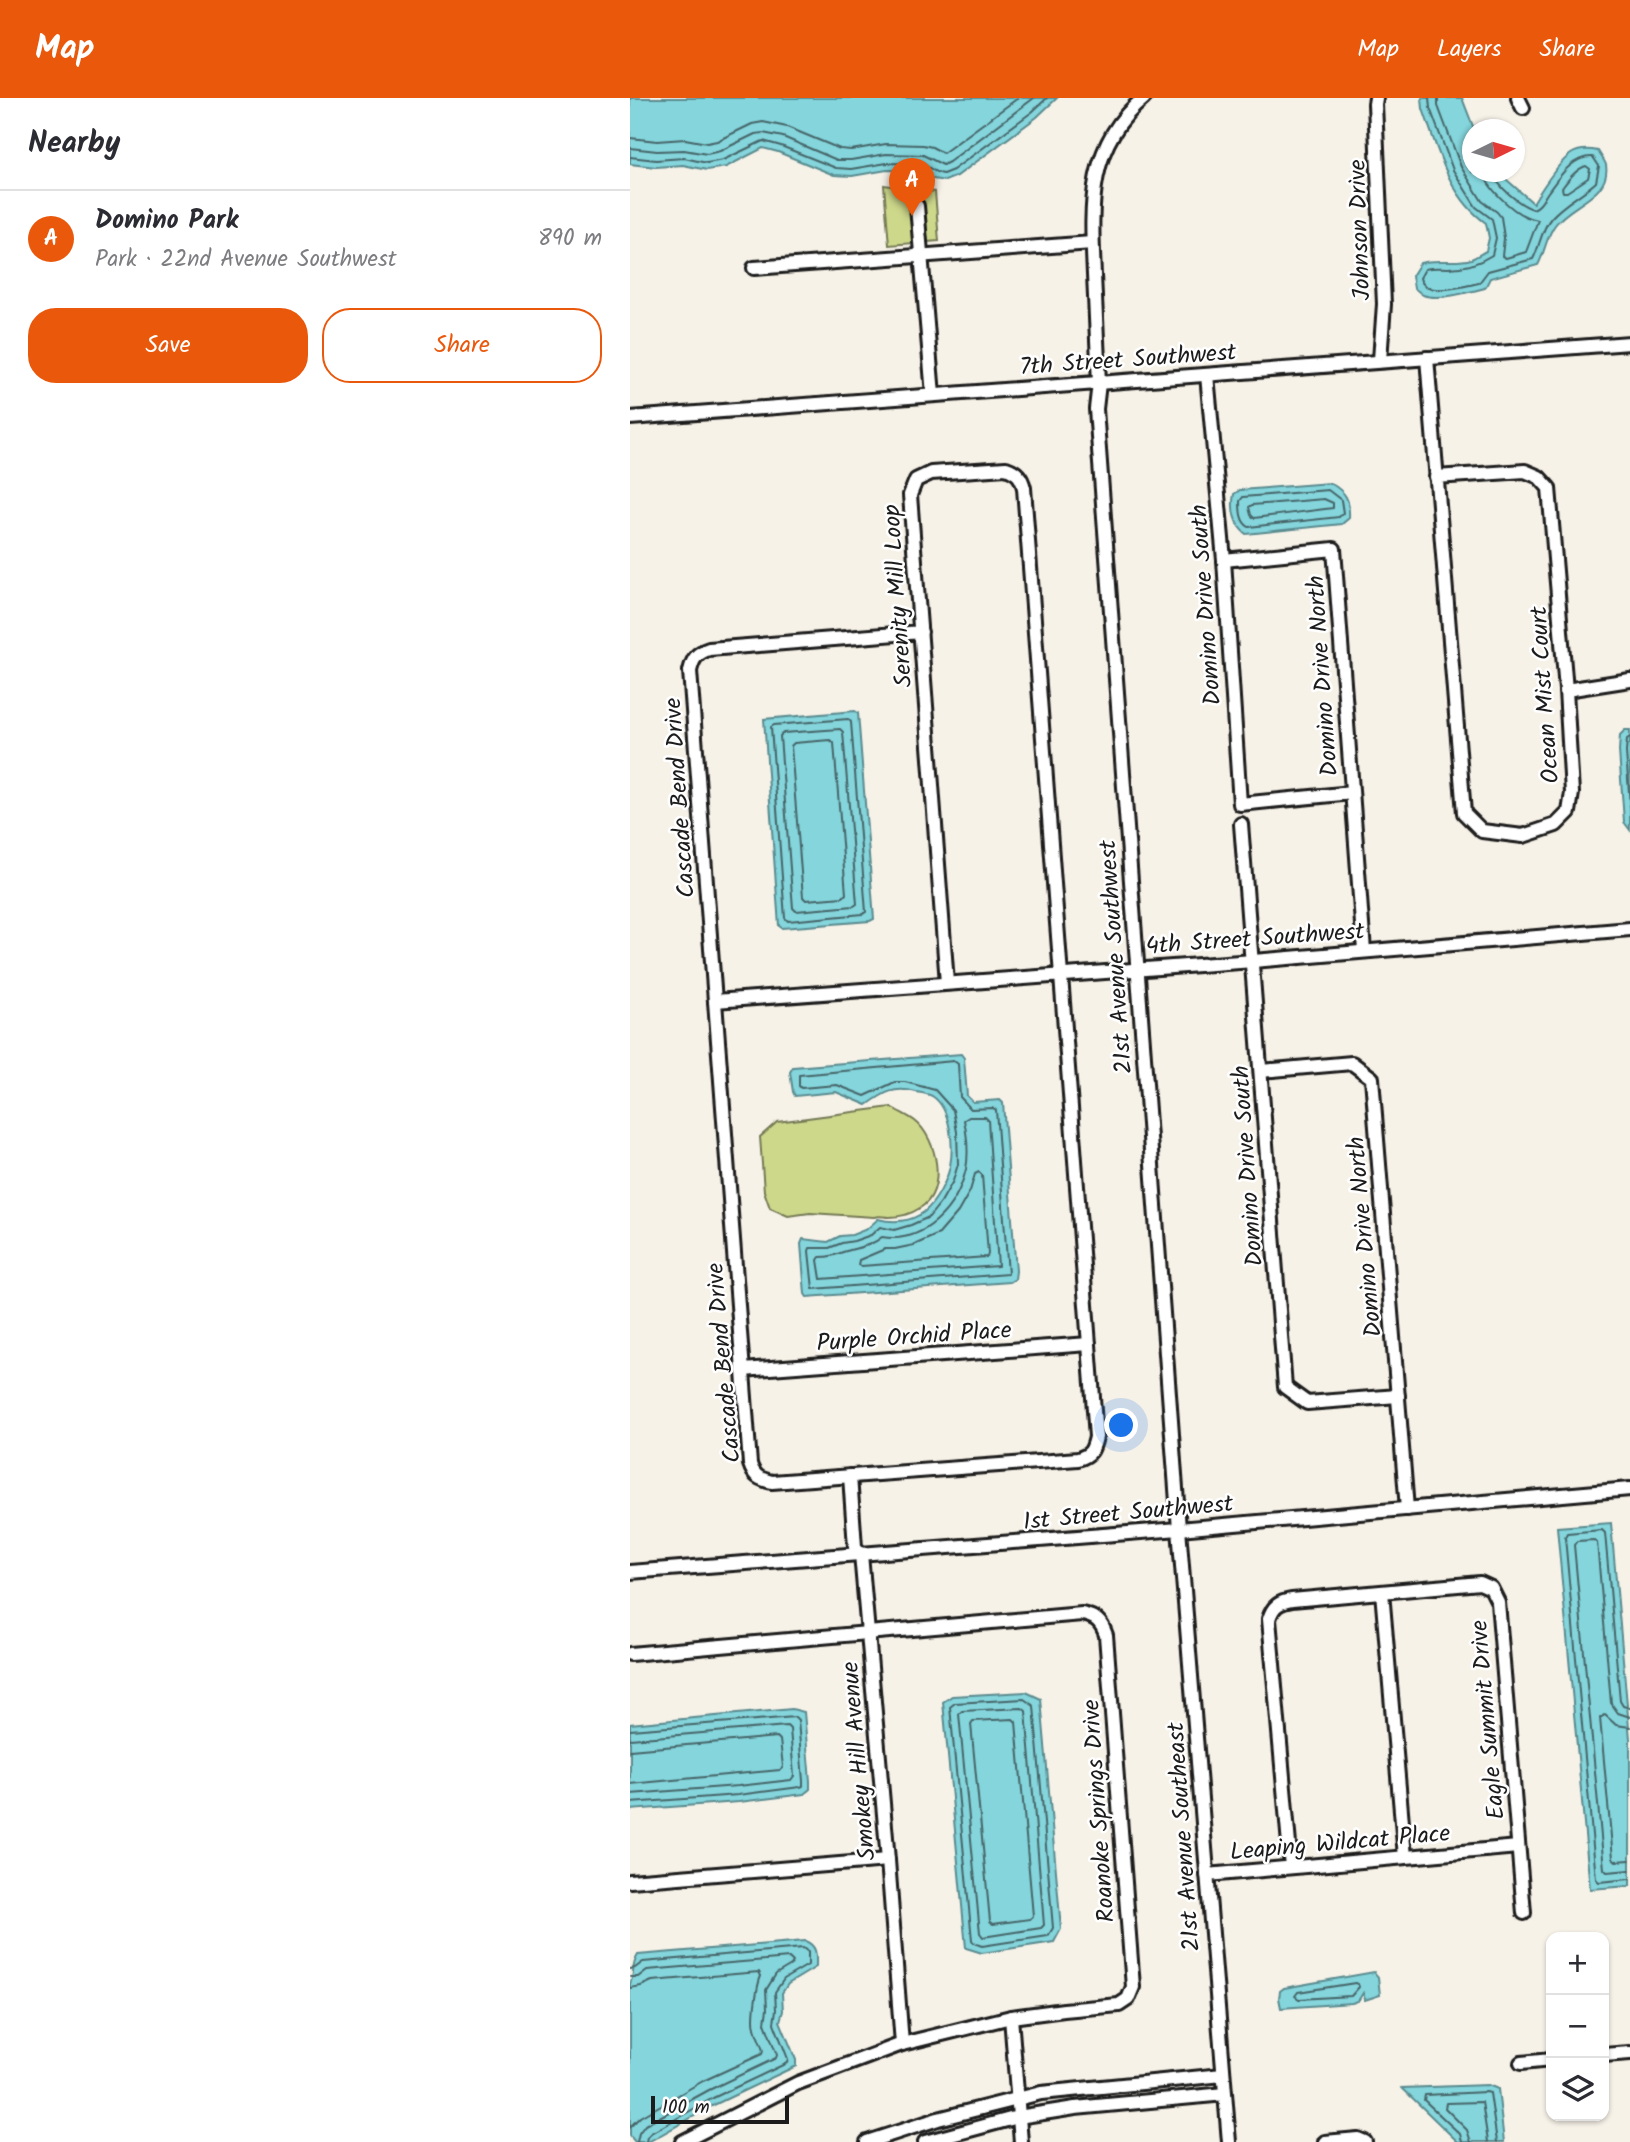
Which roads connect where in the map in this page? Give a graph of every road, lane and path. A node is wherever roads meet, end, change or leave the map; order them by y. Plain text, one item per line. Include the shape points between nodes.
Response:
1 (1144, 98) edge
2 (1376, 98) edge
3 (917, 206) dead end
4 (1092, 243) junction
5 (922, 256) junction
6 (754, 268) dead end
7 (1630, 343) edge
8 (1427, 358) junction
9 (1380, 360) junction
10 (1207, 374) junction
11 (1099, 383) junction
12 (933, 395) junction
13 (630, 418) edge
14 (1436, 477) junction
15 (1224, 560) junction
16 (921, 632) junction
17 (1630, 680) edge
18 (1566, 690) junction
19 (1352, 793) junction
20 (1241, 824) dead end
21 (1630, 929) edge
22 (1364, 951) junction
23 (1253, 961) junction
24 (1137, 968) junction
25 (1061, 974) junction
26 (947, 983) junction
27 (715, 1001) junction
28 (1261, 1071) junction
29 (1089, 1344) junction
30 (743, 1370) junction
31 (1398, 1396) junction
32 (850, 1476) junction
33 (1630, 1489) edge
34 (1406, 1509) junction
35 (1179, 1529) junction
36 (861, 1554) junction
37 (630, 1572) edge
38 (1382, 1592) junction
39 (868, 1634) junction
40 (630, 1654) edge
41 (1518, 1847) junction
42 (1405, 1857) junction
43 (888, 1860) junction
44 (1291, 1867) junction
45 (1208, 1875) junction
46 (630, 1881) edge
47 (1524, 1913) dead end
48 (1011, 2017) junction
49 (902, 2044) junction
50 (1630, 2053) edge
51 (1609, 2055) edge
52 (1546, 2060) edge
53 (1521, 2063) dead end
54 (1223, 2075) junction
55 (1225, 2094) junction
56 (1017, 2098) junction
57 (1018, 2117) junction
58 (682, 2142) edge
59 (867, 2142) edge
60 (925, 2142) edge
61 (1021, 2142) edge
62 (1229, 2142) edge
63 (1325, 2142) edge
64 (1365, 2142) edge

1 - 4 street, 21st Avenue Southwest via 1119,123 1097,170
2 - 9 street, Johnson Drive via 1384,304
3 - 5 street
4 - 5 street
4 - 11 street, 21st Avenue Southwest
5 - 6 street
5 - 12 street
7 - 8 street, 7th Street Southwest
8 - 9 street, 7th Street Southwest
8 - 14 street, Ocean Mist Court
9 - 10 street, 7th Street Southwest
10 - 11 street, 7th Street Southwest
10 - 15 street, Domino Drive South
11 - 12 street, 7th Street Southwest
11 - 24 street, 21st Avenue Southwest via 1097,422
12 - 13 street, 7th Street Southwest
14 - 18 street, Ocean Mist Court via 1525,471 1549,488
14 - 18 street, Ocean Mist Court via 1464,813 1482,831 1523,836 1556,825 1569,812
15 - 19 street, Domino Drive North via 1334,550
15 - 19 street, Domino Drive South via 1240,804
16 - 25 street, Serenity Mill Loop via 910,495 916,480 931,473 1006,468 1016,472 1024,488
16 - 26 street, Serenity Mill Loop
16 - 27 street, Cascade Bend Drive via 709,649 695,656 690,671
17 - 18 street
19 - 22 street, Domino Drive North
20 - 23 street, Domino Drive South
21 - 22 street, 4th Street Southwest
22 - 23 street, 4th Street Southwest
23 - 24 street, 4th Street Southwest
23 - 28 street, Domino Drive South
24 - 25 street, 4th Street Southwest
24 - 35 street, 21st Avenue Southwest
25 - 26 street, 4th Street Southwest
25 - 29 street, Cascade Bend Drive
26 - 27 street, 4th Street Southwest
27 - 30 street, Cascade Bend Drive
28 - 31 street, Domino Drive North via 1352,1063 1372,1079
28 - 31 street, Domino Drive South via 1285,1387 1307,1403
29 - 30 street, Purple Orchid Place
29 - 32 street, Cascade Bend Drive via 1096,1437 1087,1456
30 - 32 street, Cascade Bend Drive via 750,1464 759,1479
31 - 34 street, Domino Drive North
32 - 36 street, Smokey Hill Avenue via 855,1547
33 - 34 street, 1st Street Southwest
34 - 35 street, 1st Street Southwest
35 - 36 street, 1st Street Southwest
35 - 45 street, 21st Avenue Southeast
36 - 37 street, 1st Street Southwest
36 - 39 street, Smokey Hill Avenue
38 - 41 street, Eagle Summit Drive via 1480,1583 1490,1588 1498,1602
38 - 42 street
38 - 44 street, Eagle Summit Drive via 1292,1600 1272,1609 1269,1619
39 - 40 street, Roanoke Springs Drive
39 - 43 street, Smokey Hill Avenue
39 - 48 street, Roanoke Springs Drive via 1082,1614 1102,1623 1133,1987 1119,2005
41 - 42 street, Leaping Wildcat Place
41 - 47 street, Eagle Summit Drive
42 - 44 street, Leaping Wildcat Place
43 - 46 street
43 - 49 street, Smokey Hill Avenue
44 - 45 street, Leaping Wildcat Place
45 - 54 street, 21st Avenue Southeast
48 - 49 street, Roanoke Springs Drive
48 - 56 street
49 - 58 street, Roanoke Springs Drive via 798,2082
50 - 51 street
52 - 53 street
54 - 55 street, 21st Avenue Southeast
54 - 56 street
55 - 57 street
55 - 62 street, 21st Avenue Southeast
56 - 57 street
56 - 59 street
57 - 60 street
57 - 61 street
63 - 64 street

